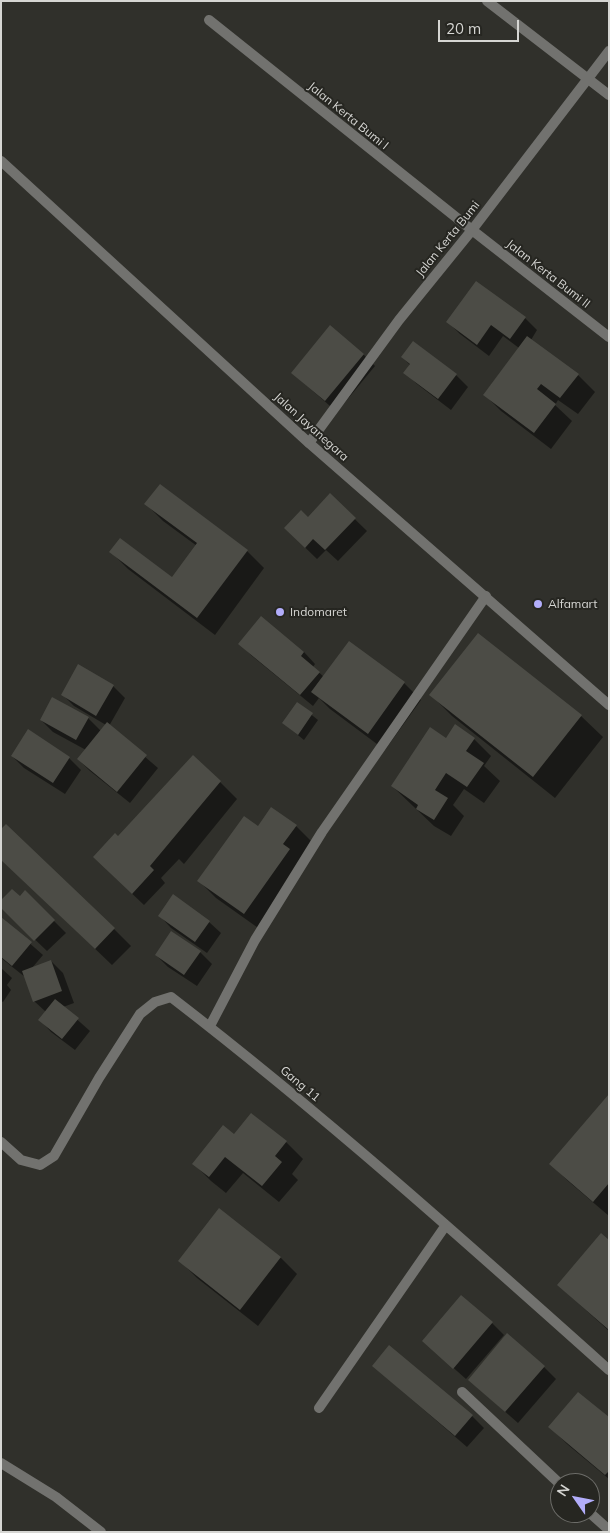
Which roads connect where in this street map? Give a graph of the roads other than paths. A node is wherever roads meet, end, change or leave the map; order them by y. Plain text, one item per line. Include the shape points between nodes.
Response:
1 (487, 1) edge
2 (209, 20) dead end
3 (609, 51) edge
4 (587, 80) junction
5 (609, 95) edge
6 (1, 162) edge
7 (472, 230) junction
8 (609, 337) edge
9 (309, 443) junction
10 (486, 596) junction
11 (609, 705) edge
12 (210, 1026) junction
13 (1, 1142) edge
14 (446, 1225) junction
15 (609, 1370) edge
16 (462, 1392) dead end
17 (320, 1408) dead end
18 (1, 1463) edge
19 (550, 1475) edge
20 (101, 1532) edge

1 - 4 street
2 - 7 street, Jalan Kerta Bumi I
3 - 4 street, Jalan Kerta Bumi
4 - 5 street
4 - 7 street, Jalan Kerta Bumi
6 - 9 street, Jalan Jayanegara
7 - 8 street, Jalan Kerta Bumi II
7 - 9 street, Jalan Kerta Bumi via 399,320
9 - 10 street, Jalan Jayanegara
10 - 11 street, Jalan Jayanegara
10 - 12 street via 322,832 255,940
12 - 13 street, Gang 11 via 171,997 155,1002 140,1014 98,1078 54,1156 40,1165 21,1160
12 - 14 street, Gang 11
14 - 15 street, Gang 11
14 - 17 street
16 - 19 street
18 - 20 street via 56,1497

